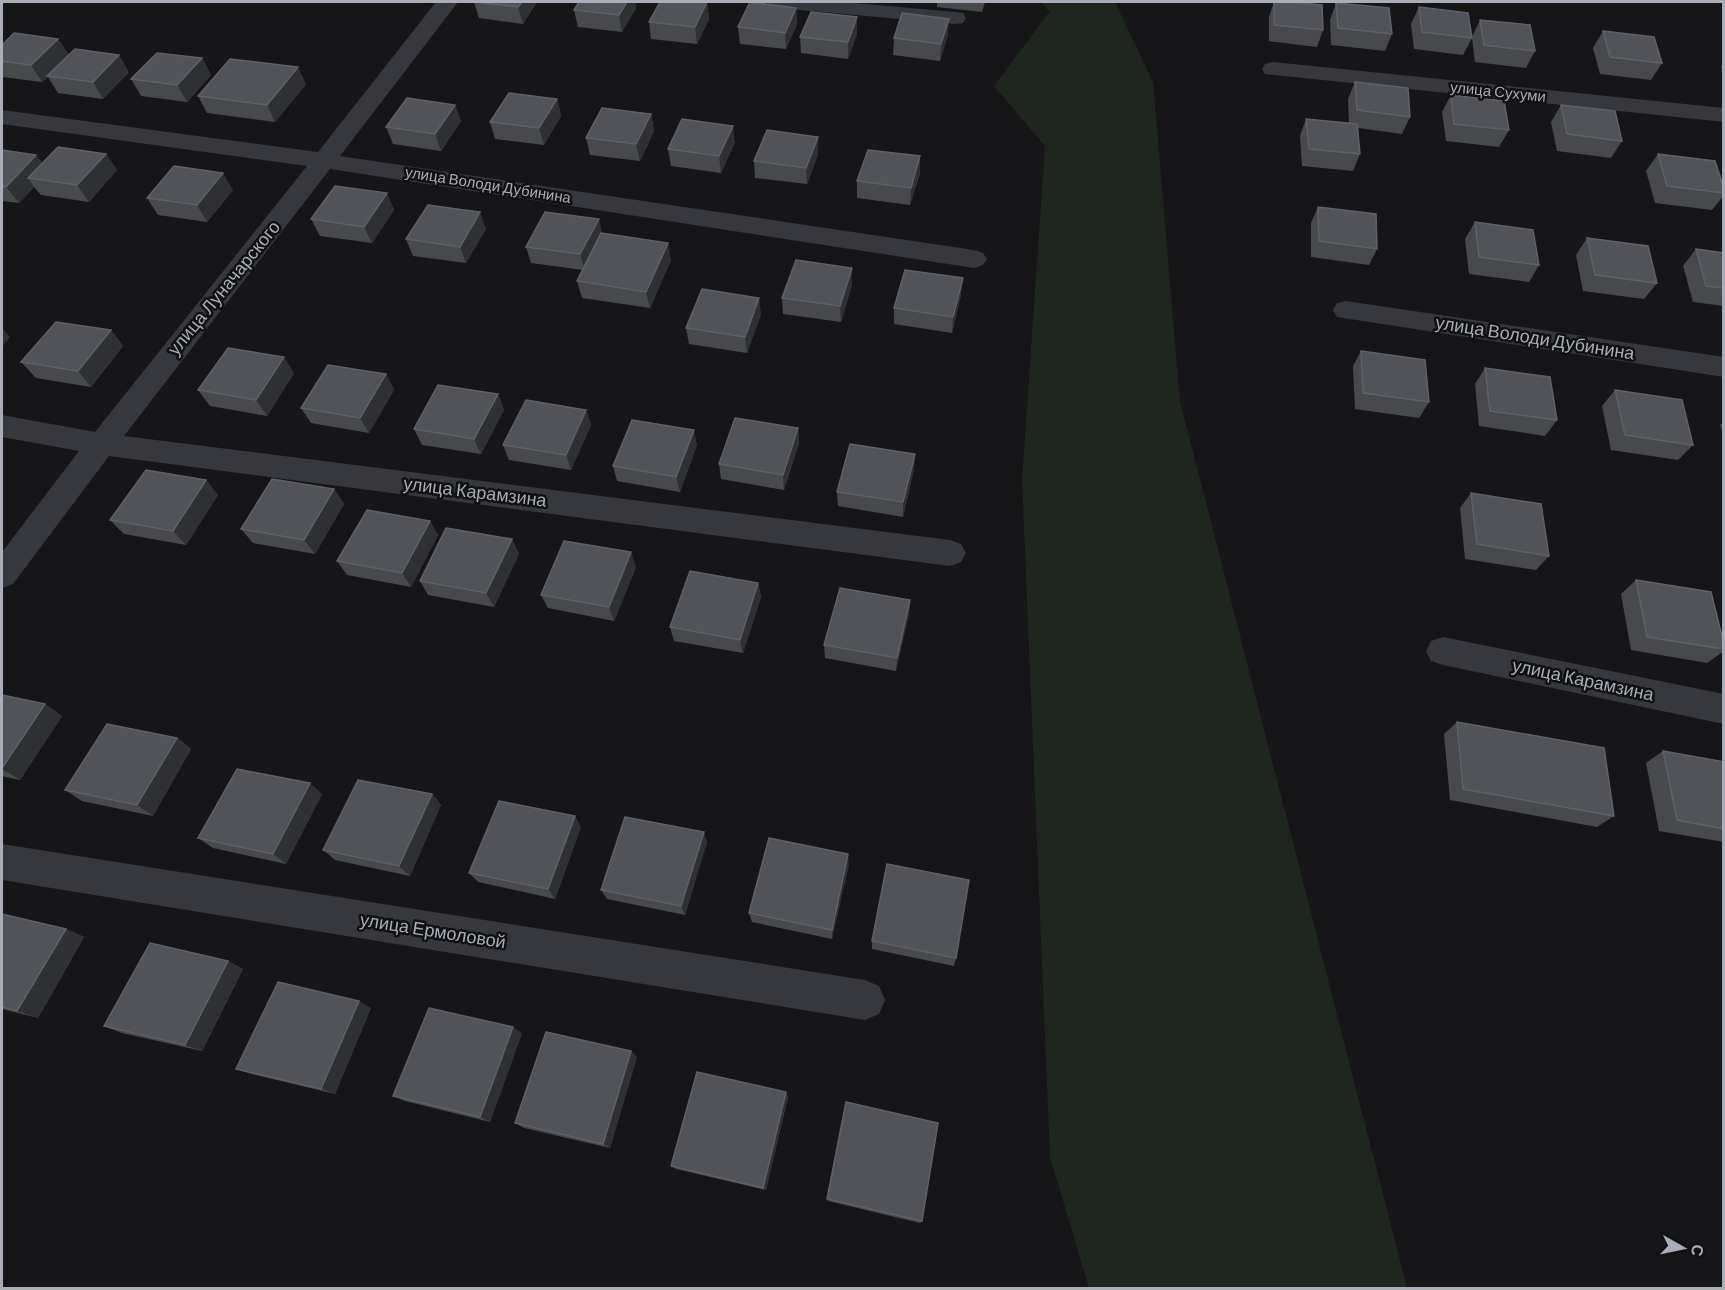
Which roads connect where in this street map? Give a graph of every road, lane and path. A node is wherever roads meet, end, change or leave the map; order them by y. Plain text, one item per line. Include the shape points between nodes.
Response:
1 (447, 2) edge
2 (778, 2) edge
3 (955, 18) dead end
4 (1273, 69) dead end
5 (1724, 115) edge
6 (2, 117) edge
7 (325, 161) junction
8 (974, 259) dead end
9 (1346, 310) dead end
10 (1724, 367) edge
11 (2, 426) edge
12 (100, 444) junction
13 (950, 553) dead end
14 (2, 575) edge
15 (1443, 651) dead end
16 (1724, 709) edge
17 (2, 862) edge
18 (866, 1000) dead end

1 - 7 street, улица Луначарского
2 - 3 street
4 - 5 street, улица Сухуми
6 - 7 street, улица Володи Дубинина
7 - 8 street, улица Володи Дубинина
7 - 12 street, улица Луначарского
9 - 10 street, улица Володи Дубинина
11 - 12 street, улица Карамзина
12 - 13 street, улица Карамзина
12 - 14 street, улица Луначарского
15 - 16 street, улица Карамзина
17 - 18 street, улица Ермоловой

